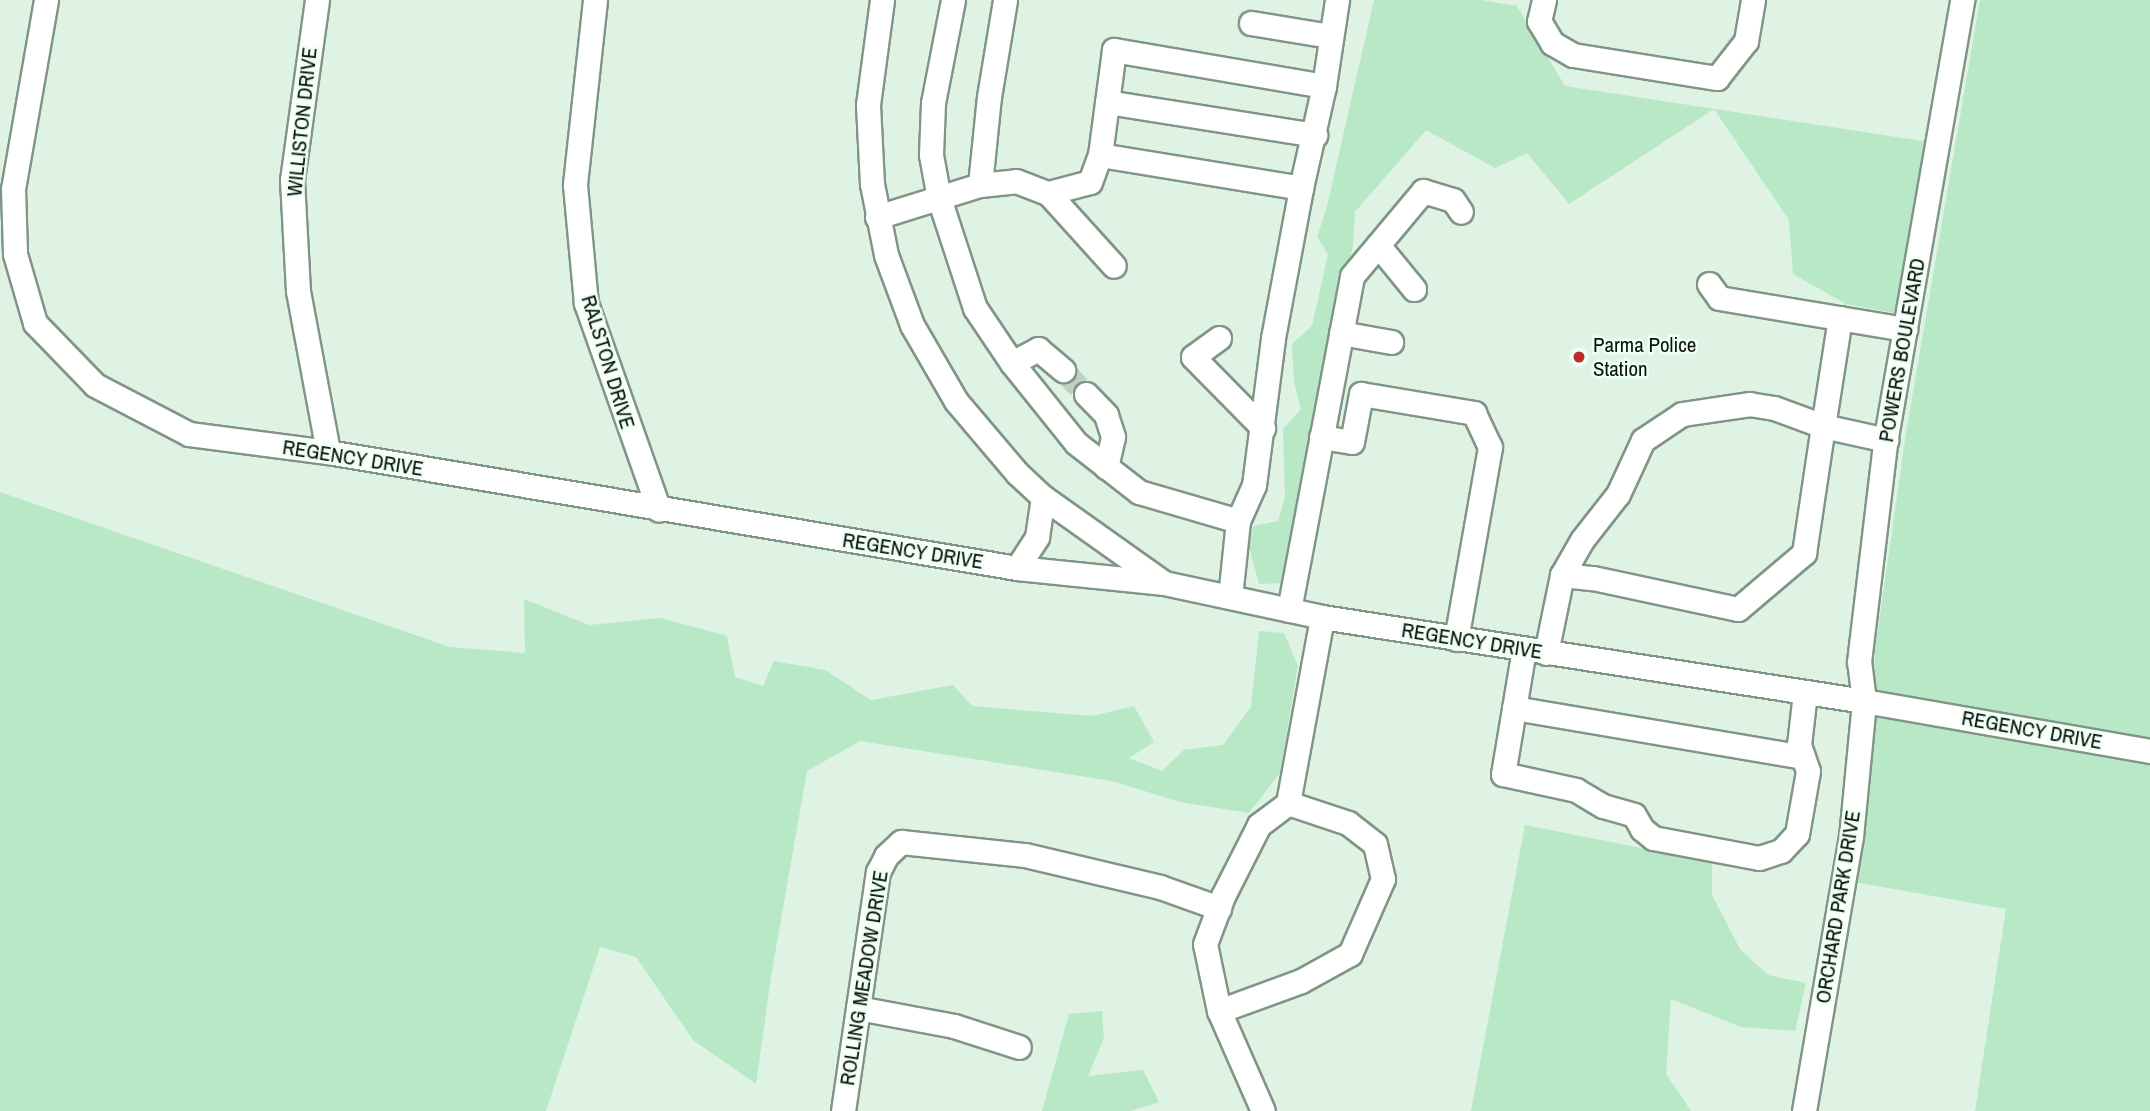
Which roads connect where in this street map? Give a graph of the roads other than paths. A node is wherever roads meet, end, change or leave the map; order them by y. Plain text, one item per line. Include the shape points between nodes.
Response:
1 (46, 0) edge
2 (317, 0) edge
3 (595, 0) edge
4 (882, 0) edge
5 (953, 0) edge
6 (1005, 0) edge
7 (1337, 0) edge
8 (1544, 0) edge
9 (1754, 0) edge
10 (1962, 0) edge
11 (1251, 23) dead end
12 (1330, 36) junction
13 (1324, 86) junction
14 (1107, 102) junction
15 (1315, 135) junction
16 (1100, 155) junction
17 (980, 185) junction
18 (1301, 188) junction
19 (1048, 193) junction
20 (939, 198) junction
21 (1461, 212) dead end
22 (877, 217) junction
23 (1378, 246) junction
24 (1114, 267) dead end
25 (1709, 284) dead end
26 (1414, 289) dead end
27 (1840, 318) junction
28 (1905, 330) junction
29 (1341, 333) junction
30 (1219, 338) dead end
31 (1391, 342) dead end
32 (1012, 363) junction
33 (1063, 370) tunnel mouth
34 (1086, 394) tunnel mouth
35 (1822, 426) junction
36 (1263, 428) junction
37 (1321, 437) junction
38 (1886, 440) junction
39 (328, 452) junction
40 (1106, 467) junction
41 (1043, 497) junction
42 (659, 510) junction
43 (1238, 521) junction
44 (1017, 568) junction
45 (1562, 575) junction
46 (1164, 583) junction
47 (1230, 597) junction
48 (1289, 610) junction
49 (1322, 617) junction
50 (1456, 639) junction
51 (1535, 651) junction
52 (1805, 692) junction
53 (1864, 701) junction
54 (1514, 708) junction
55 (2150, 751) edge
56 (1803, 757) junction
57 (1288, 803) junction
58 (1219, 908) junction
59 (858, 1008) junction
60 (1219, 1011) junction
61 (1019, 1047) dead end
62 (843, 1111) edge
63 (1263, 1111) edge
64 (1804, 1111) edge

1 - 39 street, REGENCY DRIVE via 13,190 15,254 35,323 95,385 189,434
2 - 39 street, WILLISTON DRIVE via 292,180 298,291
3 - 42 street, RALSTON DRIVE via 575,185 586,303
4 - 22 street via 868,105
5 - 20 street via 933,103 930,155
6 - 17 street
7 - 12 street
8 - 9 street via 1539,21 1552,43 1573,55 1717,78 1746,41
10 - 28 street, POWERS BOULEVARD
11 - 12 street
12 - 13 street
13 - 14 street via 1114,50
13 - 15 street
14 - 15 street
14 - 16 street
15 - 18 street
16 - 18 street
16 - 19 street via 1090,182
17 - 19 street via 1016,181
17 - 20 street
18 - 36 street via 1273,338
19 - 24 street
20 - 22 street
20 - 32 street via 975,308
21 - 23 street via 1453,200 1423,191
22 - 41 street via 897,289 931,362 981,434
23 - 26 street
23 - 29 street via 1352,276
25 - 27 street via 1719,298
27 - 28 street
27 - 35 street
28 - 38 street, POWERS BOULEVARD
29 - 31 street
29 - 37 street
30 - 36 street via 1193,357
32 - 33 street via 1038,349
32 - 40 street via 1076,443
34 - 40 street via 1106,415 1113,437
35 - 38 street
35 - 45 street via 1749,404 1682,414 1643,440 1618,494
35 - 45 street via 1804,553 1738,609
36 - 43 street via 1254,485
37 - 48 street
37 - 50 street via 1352,442 1361,394 1474,413 1490,447
38 - 53 street, POWERS BOULEVARD via 1859,662
39 - 42 street, REGENCY DRIVE
40 - 43 street via 1139,492
41 - 44 street via 1037,537
41 - 46 street
42 - 44 street, REGENCY DRIVE
43 - 47 street
44 - 46 street, REGENCY DRIVE
45 - 51 street
46 - 47 street, REGENCY DRIVE
47 - 48 street, REGENCY DRIVE
48 - 49 street, REGENCY DRIVE
49 - 50 street, REGENCY DRIVE
49 - 57 street
50 - 51 street, REGENCY DRIVE
51 - 52 street, REGENCY DRIVE
51 - 54 street
52 - 53 street, REGENCY DRIVE
52 - 56 street via 1798,745
53 - 55 street, REGENCY DRIVE
53 - 64 street, ORCHARD PARK DRIVE via 1851,837
54 - 56 street
54 - 56 street via 1503,774 1576,790 1603,806 1634,815 1653,838 1759,858 1781,851 1797,834 1808,771
57 - 58 street via 1259,825
57 - 60 street via 1348,823 1375,844 1383,879 1350,954 1301,981
58 - 59 street, ROLLING MEADOW DRIVE via 1160,887 1025,855 901,842 878,872
58 - 60 street via 1205,944
59 - 61 street via 954,1026
59 - 62 street, ROLLING MEADOW DRIVE
60 - 63 street

